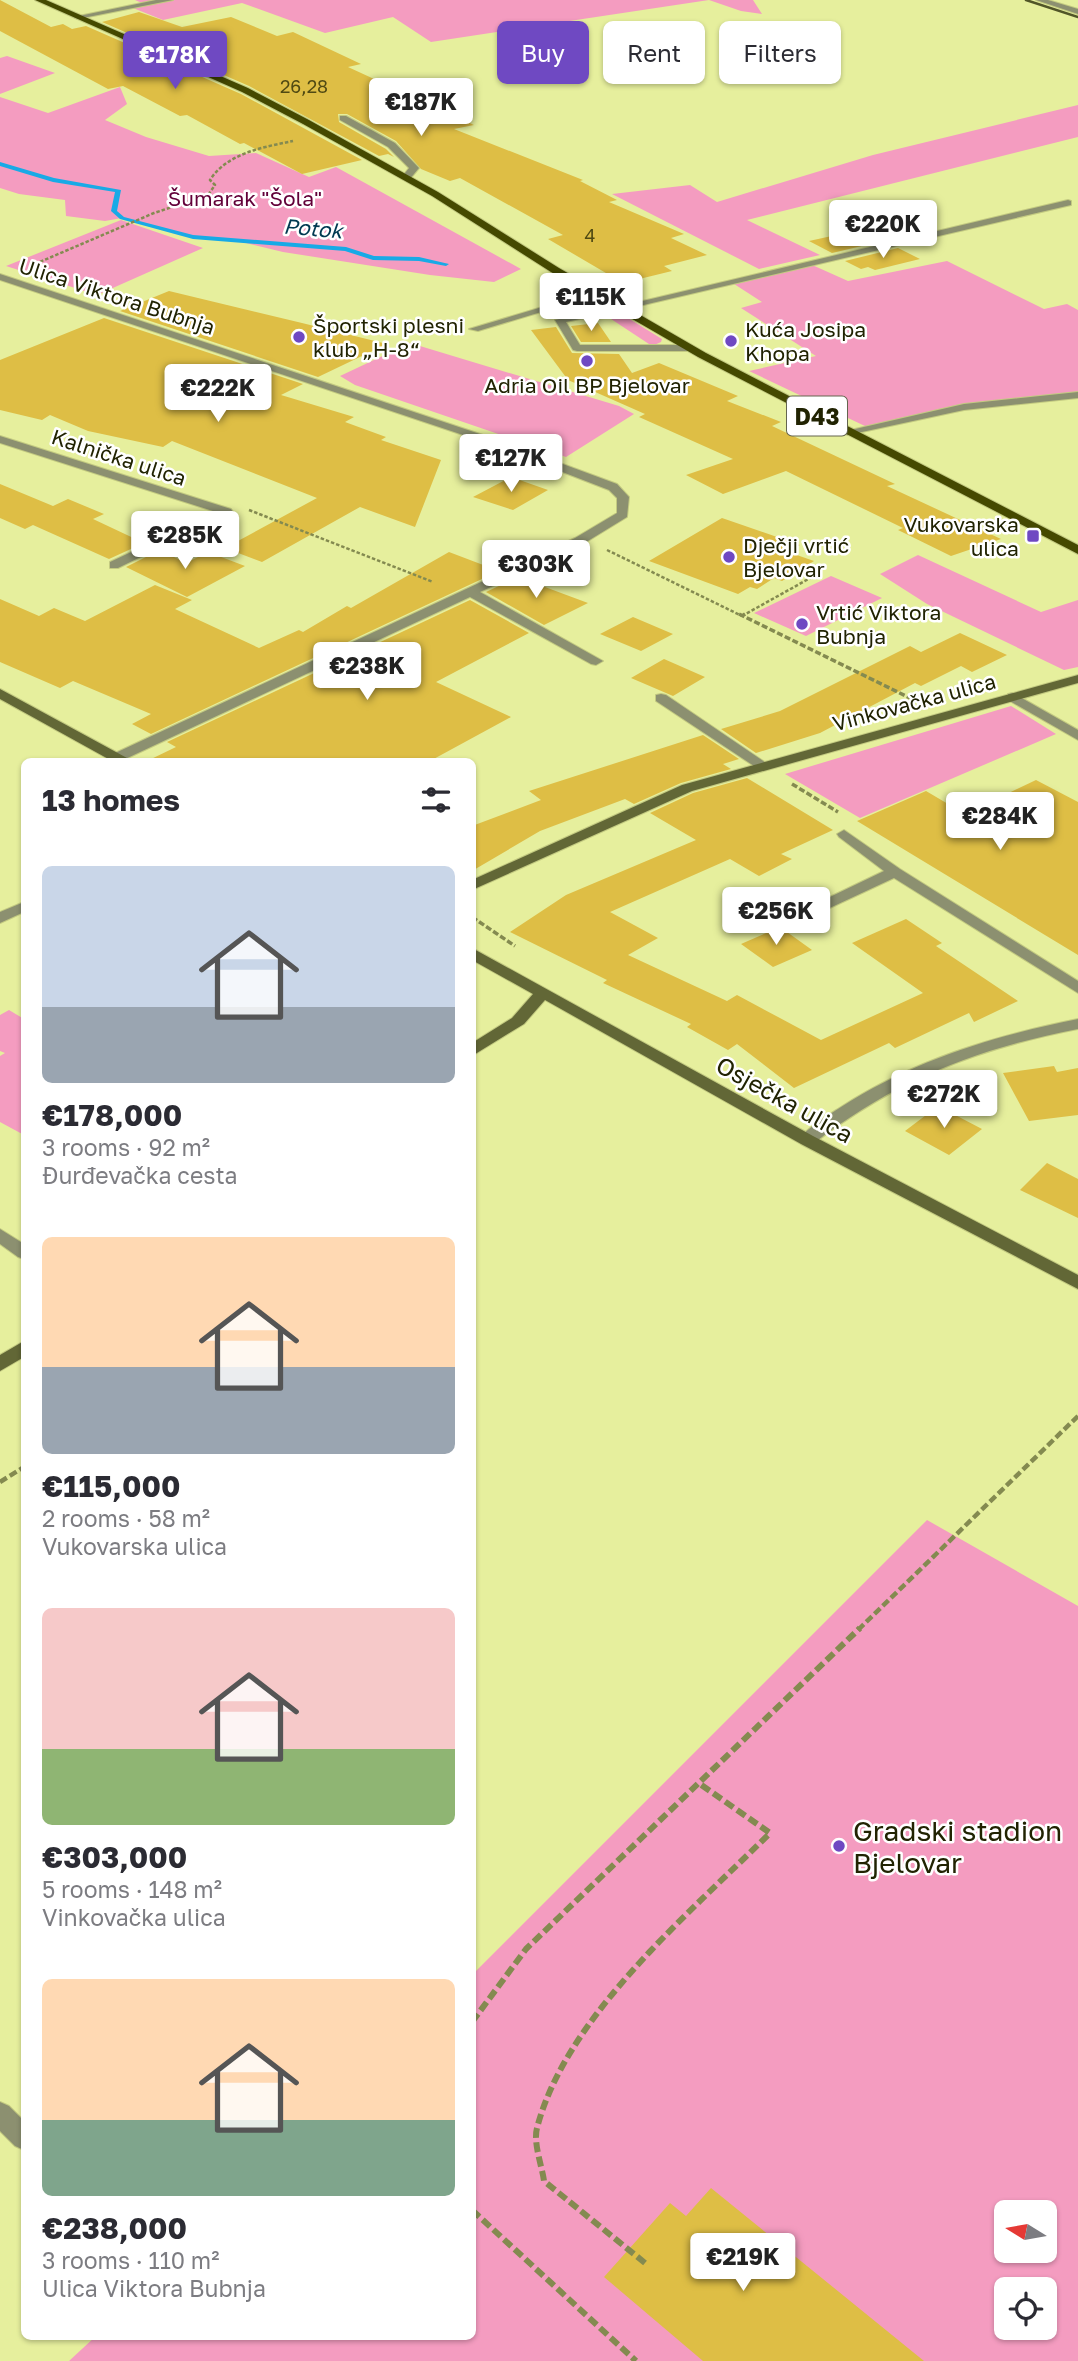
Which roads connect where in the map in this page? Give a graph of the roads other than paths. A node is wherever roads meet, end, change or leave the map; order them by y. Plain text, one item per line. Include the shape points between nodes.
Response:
1 (39, 0) edge
2 (169, 0) edge
3 (1040, 0) edge
4 (1078, 12) edge
5 (78, 17) junction
6 (343, 118) dead end
7 (406, 178) junction
8 (1068, 203) dead end
9 (0, 277) edge
10 (596, 294) junction
11 (618, 307) junction
12 (474, 329) dead end
13 (691, 348) junction
14 (1078, 395) edge
15 (848, 432) junction
16 (0, 439) edge
17 (1078, 550) edge
18 (114, 565) dead end
19 (466, 592) junction
20 (596, 661) dead end
21 (1078, 679) edge
22 (0, 693) edge
23 (1013, 697) junction
24 (661, 698) dead end
25 (1078, 736) edge
26 (115, 758) edge
27 (123, 758) edge
28 (762, 765) junction
29 (844, 834) road end
30 (895, 872) junction
31 (476, 884) edge
32 (21, 908) edge
33 (814, 910) dead end
34 (0, 918) edge
35 (476, 955) edge
36 (1078, 988) edge
37 (542, 994) junction
38 (1078, 1024) edge
39 (476, 1048) edge
40 (807, 1140) junction
41 (0, 1235) edge
42 (21, 1252) edge
43 (1078, 1283) edge
44 (21, 1350) edge
45 (0, 1364) edge
46 (0, 2114) edge
47 (21, 2135) edge

1 - 5 main road, D43
2 - 5 street
3 - 4 street
5 - 7 main road, D43 via 245,90
6 - 7 street via 406,155 414,168
7 - 10 main road, D43
8 - 11 street
9 - 19 street, Ulica Viktora Bubnja via 491,441 613,487 624,497 623,514 584,538
10 - 11 main road, D43
10 - 12 street
11 - 13 main road, D43
11 - 13 street via 561,320 577,348
13 - 15 main road, D43
14 - 15 street via 964,407
15 - 17 main road, D43
16 - 18 street, Kalnička ulica via 228,512
19 - 20 street
19 - 27 street, Ulica Viktora Bubnja
21 - 23 street, Vinkovačka ulica
22 - 26 street
23 - 25 street
23 - 28 street, Vinkovačka ulica
24 - 28 street
28 - 31 street, Vinkovačka ulica via 687,789
29 - 30 street
30 - 33 street
30 - 36 street
32 - 34 street
35 - 37 street, Osječka ulica
37 - 39 street via 518,1021
37 - 40 street, Osječka ulica
38 - 40 street via 1027,1033 926,1066 828,1122
40 - 43 street, Osječka ulica
41 - 42 street
44 - 45 street
46 - 47 street

